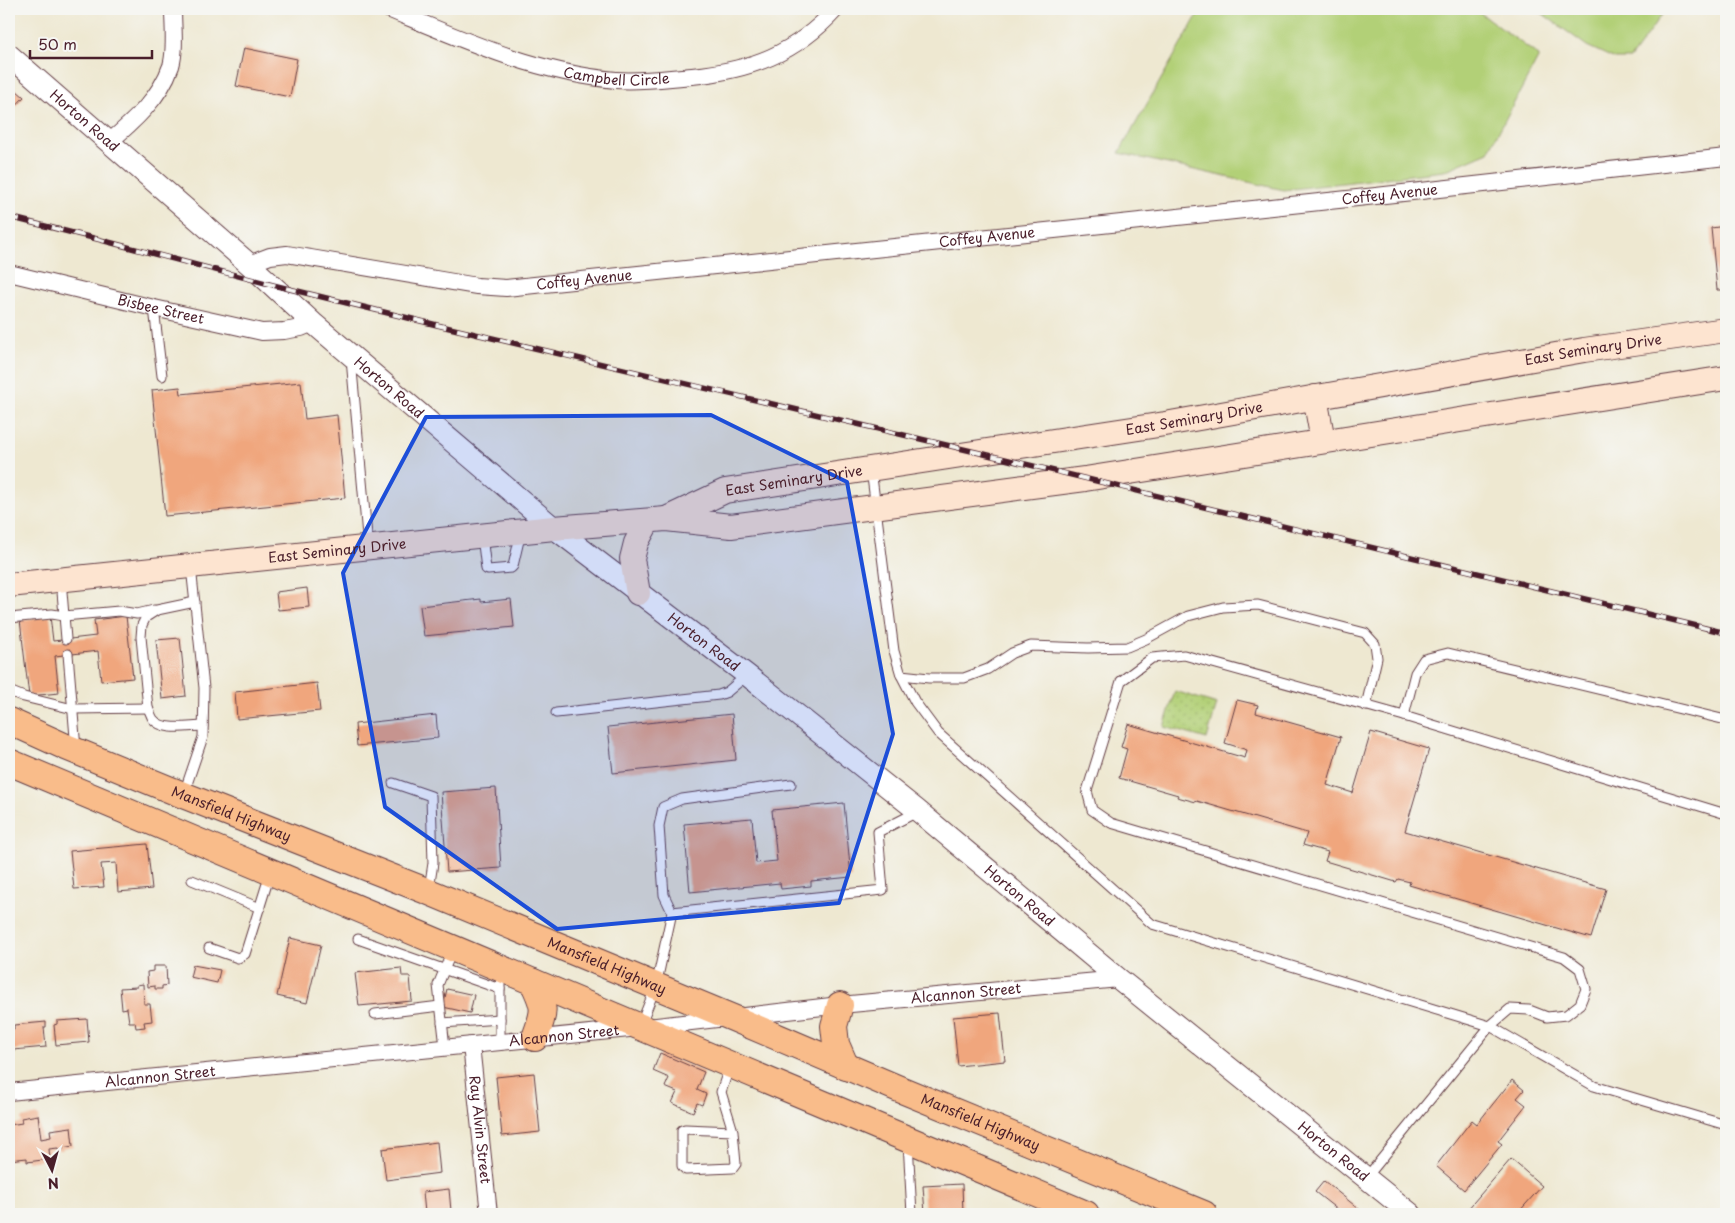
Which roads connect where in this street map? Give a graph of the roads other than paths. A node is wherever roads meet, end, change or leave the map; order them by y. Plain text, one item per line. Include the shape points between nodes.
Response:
1 (173, 9) edge
2 (388, 9) edge
3 (836, 9) edge
4 (9, 55) edge
5 (108, 143) junction
6 (1726, 156) edge
7 (249, 264) junction
8 (9, 273) edge
9 (154, 308) junction
10 (313, 323) junction
11 (1726, 330) edge
12 (351, 355) junction
13 (162, 376) dead end
14 (1726, 378) edge
15 (1315, 397) junction
16 (1323, 441) junction
17 (870, 469) junction
18 (875, 507) junction
19 (657, 520) junction
20 (554, 528) junction
21 (521, 532) junction
22 (482, 536) junction
23 (368, 548) junction
24 (191, 566) junction
25 (61, 579) junction
26 (9, 584) edge
27 (638, 593) junction
28 (195, 602) junction
29 (156, 610) junction
30 (64, 616) junction
31 (9, 618) edge
32 (66, 639) dead end
33 (68, 654) dead end
34 (748, 675) junction
35 (901, 675) junction
36 (9, 691) edge
37 (1366, 706) junction
38 (148, 708) junction
39 (73, 709) junction
40 (556, 713) dead end
41 (1404, 716) junction
42 (1726, 720) edge
43 (9, 721) edge
44 (203, 726) junction
45 (76, 752) junction
46 (9, 762) edge
47 (393, 783) dead end
48 (791, 784) dead end
49 (184, 796) junction
50 (918, 811) junction
51 (1726, 814) edge
52 (270, 872) junction
53 (192, 880) dead end
54 (428, 892) junction
55 (260, 908) junction
56 (672, 912) junction
57 (358, 939) dead end
58 (209, 948) dead end
59 (448, 959) junction
60 (500, 979) junction
61 (1119, 979) junction
62 (533, 982) junction
63 (656, 986) junction
64 (840, 1005) junction
65 (440, 1006) junction
66 (375, 1014) dead end
67 (733, 1018) junction
68 (500, 1019) junction
69 (442, 1022) junction
70 (1490, 1026) junction
71 (639, 1028) junction
72 (534, 1038) junction
73 (500, 1042) junction
74 (471, 1045) junction
75 (445, 1047) junction
76 (730, 1065) junction
77 (846, 1067) junction
78 (9, 1092) edge
79 (1726, 1125) edge
80 (733, 1131) junction
81 (908, 1140) junction
82 (1366, 1178) junction
83 (489, 1214) edge
84 (912, 1214) edge
85 (1086, 1214) edge
86 (1204, 1214) edge
87 (1411, 1214) edge

1 - 5 street via 171,65 162,86 130,125
2 - 3 street, Campbell Circle via 488,50 573,74 617,80 654,80 747,67 804,38
4 - 5 street, Horton Road
5 - 7 street, Horton Road
6 - 7 street, Coffey Avenue via 506,288 287,254
7 - 10 street, Horton Road
8 - 9 street, Bisbee Street
9 - 10 street, Bisbee Street via 262,332 301,328
9 - 13 lane
10 - 12 street, Horton Road
11 - 15 main road, East Seminary Drive via 1584,350
12 - 20 street, Horton Road
12 - 23 lane
14 - 16 main road, East Seminary Drive
15 - 16 main road
15 - 17 main road, East Seminary Drive via 1165,424
16 - 18 main road, East Seminary Drive via 1085,479
17 - 18 lane
17 - 19 main road, East Seminary Drive via 725,491
18 - 19 main road, East Seminary Drive via 731,526
18 - 35 lane via 894,650
19 - 20 main road, East Seminary Drive
19 - 27 main road via 636,543 632,559
20 - 21 main road, East Seminary Drive
20 - 27 street, Horton Road
21 - 22 main road, East Seminary Drive
21 - 22 lane via 511,568 486,568
22 - 23 main road, East Seminary Drive
23 - 24 main road, East Seminary Drive
24 - 25 main road, East Seminary Drive
24 - 28 lane
25 - 26 main road, East Seminary Drive
25 - 30 lane
27 - 34 street, Horton Road
28 - 29 lane
28 - 44 lane via 204,688
29 - 30 lane via 137,614
29 - 38 lane via 146,617 141,637
30 - 31 lane
30 - 32 lane
33 - 39 lane
34 - 40 lane via 719,695
34 - 50 street, Horton Road
35 - 37 lane via 964,678 1031,646 1127,647 1188,616 1223,607 1258,606 1365,633 1375,644 1376,658
35 - 70 lane via 915,702 938,732 1152,924
36 - 39 lane
37 - 41 lane
37 - 70 lane via 1184,655 1152,658 1121,681 1086,791 1092,810 1111,823 1564,957 1580,969 1586,989 1580,1004 1566,1015 1547,1017 1529,1010 1510,1009
38 - 39 lane
38 - 44 lane via 152,718 167,727
39 - 45 lane
41 - 42 lane via 1415,673 1424,659 1448,653
41 - 51 lane
43 - 45 main road, Mansfield Highway
44 - 49 lane via 203,737
45 - 49 main road, Mansfield Highway
46 - 52 main road
47 - 54 lane via 431,796 433,863
48 - 56 lane via 682,799 663,807 659,826 664,895
49 - 54 main road, Mansfield Highway
50 - 56 lane via 878,832 883,890
50 - 61 street, Horton Road
52 - 55 lane
52 - 59 main road
53 - 55 lane
54 - 63 main road, Mansfield Highway
55 - 58 lane via 245,954 238,958
56 - 63 lane
57 - 59 lane
59 - 60 main road
59 - 65 lane via 438,985
60 - 62 main road
60 - 68 lane
61 - 64 street, Alcannon Street
61 - 82 street, Horton Road
62 - 71 main road
62 - 72 main road via 543,1004 542,1018
63 - 67 main road, Mansfield Highway
63 - 71 lane
64 - 67 street, Alcannon Street
64 - 77 main road via 834,1026 836,1044
65 - 66 lane
65 - 69 lane
67 - 71 street, Alcannon Street
67 - 77 main road, Mansfield Highway
68 - 69 lane
68 - 73 lane
69 - 75 lane
70 - 79 lane via 1594,1086
70 - 82 lane
71 - 72 street, Alcannon Street
71 - 76 main road
72 - 73 street, Alcannon Street
73 - 74 street, Alcannon Street
74 - 75 street, Alcannon Street
74 - 83 street, Ray Alvin Street
75 - 78 street, Alcannon Street
76 - 80 lane via 721,1092
76 - 81 main road
77 - 86 main road, Mansfield Highway
80 - 80 lane via 736,1164 733,1168 686,1170 682,1166 682,1130
81 - 84 lane
81 - 85 main road via 1053,1206
82 - 87 street, Horton Road

